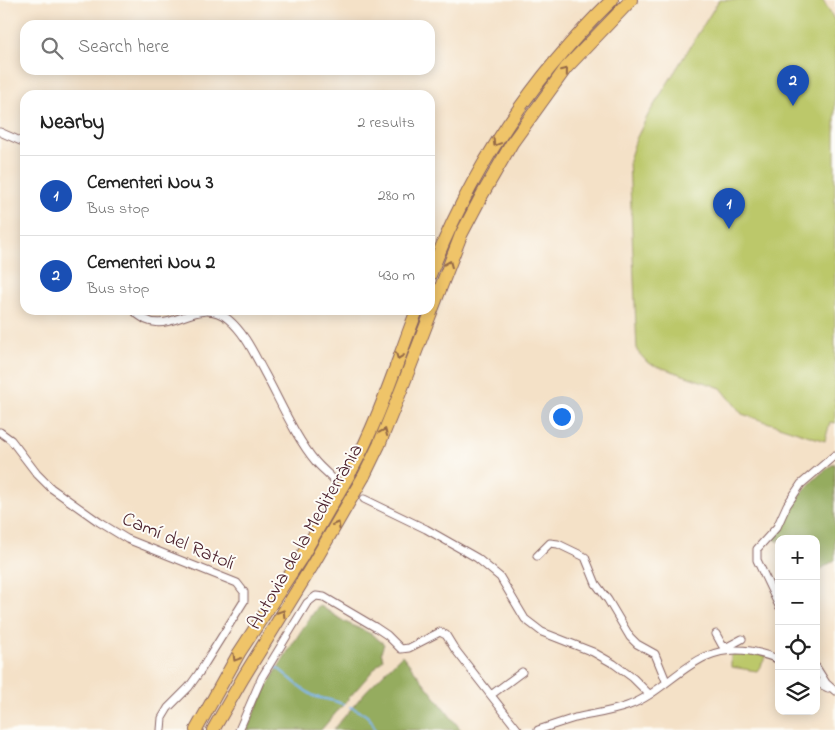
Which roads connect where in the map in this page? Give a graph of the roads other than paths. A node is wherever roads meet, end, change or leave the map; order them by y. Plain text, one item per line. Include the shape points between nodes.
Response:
1 (612, 0) edge
2 (631, 0) edge
3 (0, 132) edge
4 (20, 142) edge
5 (435, 263) edge
6 (435, 302) edge
7 (140, 315) edge
8 (188, 315) edge
9 (220, 315) edge
10 (415, 315) edge
11 (430, 315) edge
12 (0, 432) edge
13 (835, 455) edge
14 (335, 481) dead end
15 (364, 499) dead end
16 (537, 556) dead end
17 (775, 598) edge
18 (716, 634) dead end
19 (742, 639) dead end
20 (727, 647) junction
21 (719, 652) junction
22 (775, 659) edge
23 (818, 670) edge
24 (522, 672) dead end
25 (666, 681) junction
26 (820, 684) edge
27 (835, 691) edge
28 (648, 694) junction
29 (491, 695) junction
30 (161, 730) edge
31 (196, 730) edge
32 (213, 730) edge
33 (239, 730) edge
34 (518, 730) edge
35 (538, 730) edge

1 -> 5 highway via 548,69 523,102 470,188
6 -> 2 highway, Autovia de la Mediterrània, bridge via 461,235 512,143 566,68
3 - 4 street
7 - 8 street via 150,323
9 - 14 street via 243,334 299,436
10 -> 31 highway, Autovia de la Mediterrània, bridge via 360,454
32 -> 11 highway, Autovia de la Mediterrània, bridge via 364,476
12 - 30 street, Camí del Ratolí via 11,440 36,474 51,488 99,522 127,539 237,583 244,592 244,601 238,612 199,673 165,713
13 - 17 street via 801,484 777,527 757,549 757,560
15 - 28 street via 477,558 500,578 525,619 542,632 614,664
16 - 25 street via 550,543 585,557 596,584 630,637 655,654
18 - 20 street via 722,645
19 - 20 street
20 - 21 street
21 - 22 street via 745,650
21 - 25 street
23 - 27 street
24 - 29 street
25 - 28 street
26 - 27 street
28 - 35 street via 629,705
29 - 33 street via 446,635 440,632 401,649 387,634 324,597 316,596 307,603 262,677
29 - 34 street

